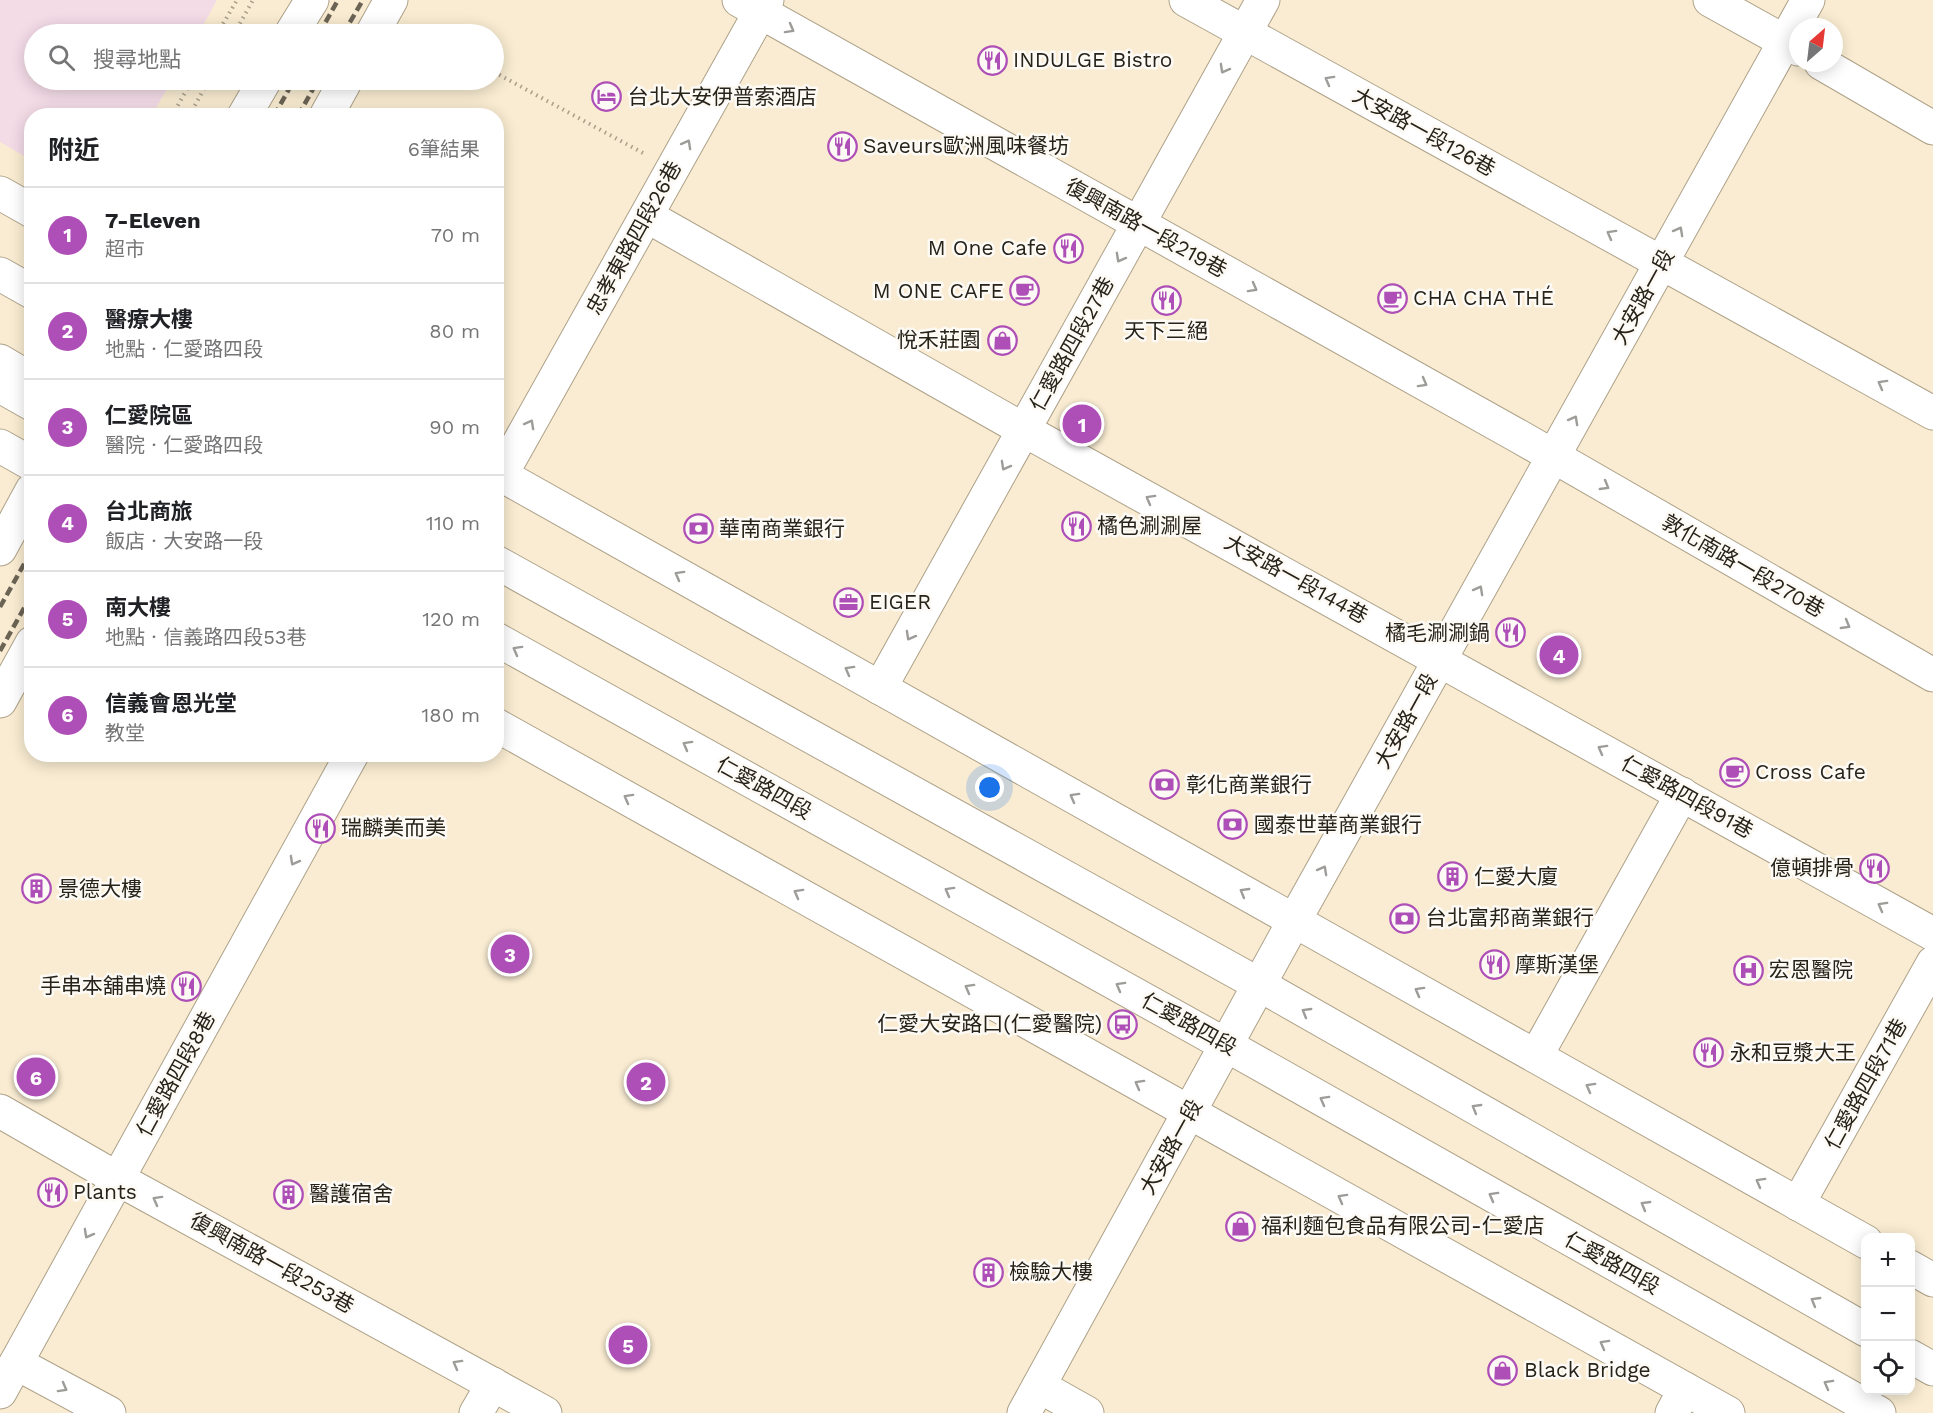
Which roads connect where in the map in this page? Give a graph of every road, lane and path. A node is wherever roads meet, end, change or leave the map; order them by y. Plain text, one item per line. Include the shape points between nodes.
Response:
1 (237, 0) edge
2 (253, 0) edge
3 (312, 0) edge
4 (391, 0) edge
5 (1186, 0) edge
6 (1263, 0) edge
7 (1710, 0) edge
8 (1808, 0) edge
9 (755, 4) edge
10 (1802, 18) edge
11 (223, 24) edge
12 (240, 24) edge
13 (297, 24) edge
14 (378, 24) edge
15 (1244, 33) junction
16 (1789, 43) edge
17 (1789, 50) edge
18 (1837, 72) edge
19 (504, 77) edge
20 (186, 90) edge
21 (203, 90) edge
22 (259, 90) edge
23 (340, 90) edge
24 (176, 108) edge
25 (193, 108) edge
26 (249, 108) edge
27 (330, 108) edge
28 (1933, 128) edge
29 (673, 169) junction
30 (0, 193) edge
31 (24, 206) edge
32 (647, 216) junction
33 (1139, 224) junction
34 (1662, 262) junction
35 (0, 274) edge
36 (24, 288) edge
37 (0, 361) edge
38 (24, 375) edge
39 (0, 386) edge
40 (24, 400) edge
41 (1933, 413) edge
42 (1024, 430) junction
43 (0, 446) edge
44 (1554, 456) junction
45 (24, 460) edge
46 (504, 465) edge
47 (504, 477) edge
48 (24, 505) edge
49 (0, 549) edge
50 (504, 566) edge
51 (504, 643) edge
52 (24, 658) edge
53 (1440, 659) junction
54 (1933, 675) edge
55 (880, 688) junction
56 (0, 701) edge
57 (504, 729) edge
58 (348, 762) edge
59 (1682, 794) junction
60 (1294, 921) junction
61 (1933, 934) edge
62 (1933, 963) edge
63 (1260, 985) junction
64 (1226, 1045) junction
65 (1536, 1056) junction
66 (0, 1111) edge
67 (1190, 1112) junction
68 (118, 1179) junction
69 (1798, 1204) junction
70 (1861, 1239) edge
71 (1915, 1269) edge
72 (1933, 1280) edge
73 (1861, 1327) edge
74 (1915, 1358) edge
75 (16, 1362) junction
76 (1933, 1369) edge
77 (493, 1384) junction
78 (0, 1392) edge
79 (1032, 1399) edge
80 (1679, 1401) edge
81 (109, 1413) edge
82 (476, 1413) edge
83 (545, 1413) edge
84 (1088, 1413) edge
85 (1728, 1413) edge
86 (1879, 1413) edge

1 - 11 path
2 - 12 path
3 - 13 main road
4 - 14 main road
5 - 15 main road, 大安路一段126巷
6 - 15 main road, 仁愛路四段27巷
7 - 16 main road
8 - 10 main road, 大安路一段
29 -> 9 main road, 忠孝東路四段26巷
9 -> 33 main road, 復興南路一段219巷
15 -> 33 main road, 仁愛路四段27巷
34 -> 15 main road, 大安路一段126巷
34 -> 17 main road, 大安路一段
18 - 28 main road
19 - 29 path
20 - 24 path
21 - 25 path
22 - 26 main road
23 - 27 main road
29 - 32 main road, 忠孝東路四段26巷
30 - 31 main road
32 - 42 main road, 大安路一段144巷
46 -> 32 main road, 忠孝東路四段26巷
33 -> 42 main road, 仁愛路四段27巷
33 -> 44 main road, 復興南路一段219巷
41 -> 34 main road, 大安路一段126巷
44 -> 34 main road, 大安路一段
35 - 36 main road
37 - 38 main road
39 - 40 main road
53 -> 42 main road, 大安路一段144巷
42 -> 55 main road, 仁愛路四段27巷
43 - 45 main road
53 -> 44 main road, 大安路一段
44 -> 54 main road, 敦化南路一段270巷
55 -> 47 main road
48 - 49 main road
50 - 63 main road
64 -> 51 main road, 仁愛路四段
52 - 56 main road
59 -> 53 main road, 仁愛路四段91巷
60 -> 53 main road, 大安路一段
60 -> 55 main road
67 -> 57 main road
58 -> 68 main road, 仁愛路四段8巷
61 -> 59 main road, 仁愛路四段91巷
59 - 65 main road
60 - 63 main road, 大安路一段
65 -> 60 main road
62 - 69 main road, 仁愛路四段71巷
63 - 64 main road, 大安路一段
73 -> 63 main road
64 - 67 main road, 大安路一段
86 -> 64 main road, 仁愛路四段
69 -> 65 main road
66 - 68 main road, 復興南路一段253巷
67 - 79 main road, 大安路一段
80 -> 67 main road
68 -> 75 main road, 仁愛路四段8巷
77 -> 68 main road, 復興南路一段253巷
69 - 70 main road
71 - 72 main road
74 - 76 main road
75 - 78 main road, 仁愛路四段8巷
75 -> 81 main road
77 - 82 main road
77 - 83 main road, 復興南路一段253巷
79 - 84 main road
80 - 85 main road

